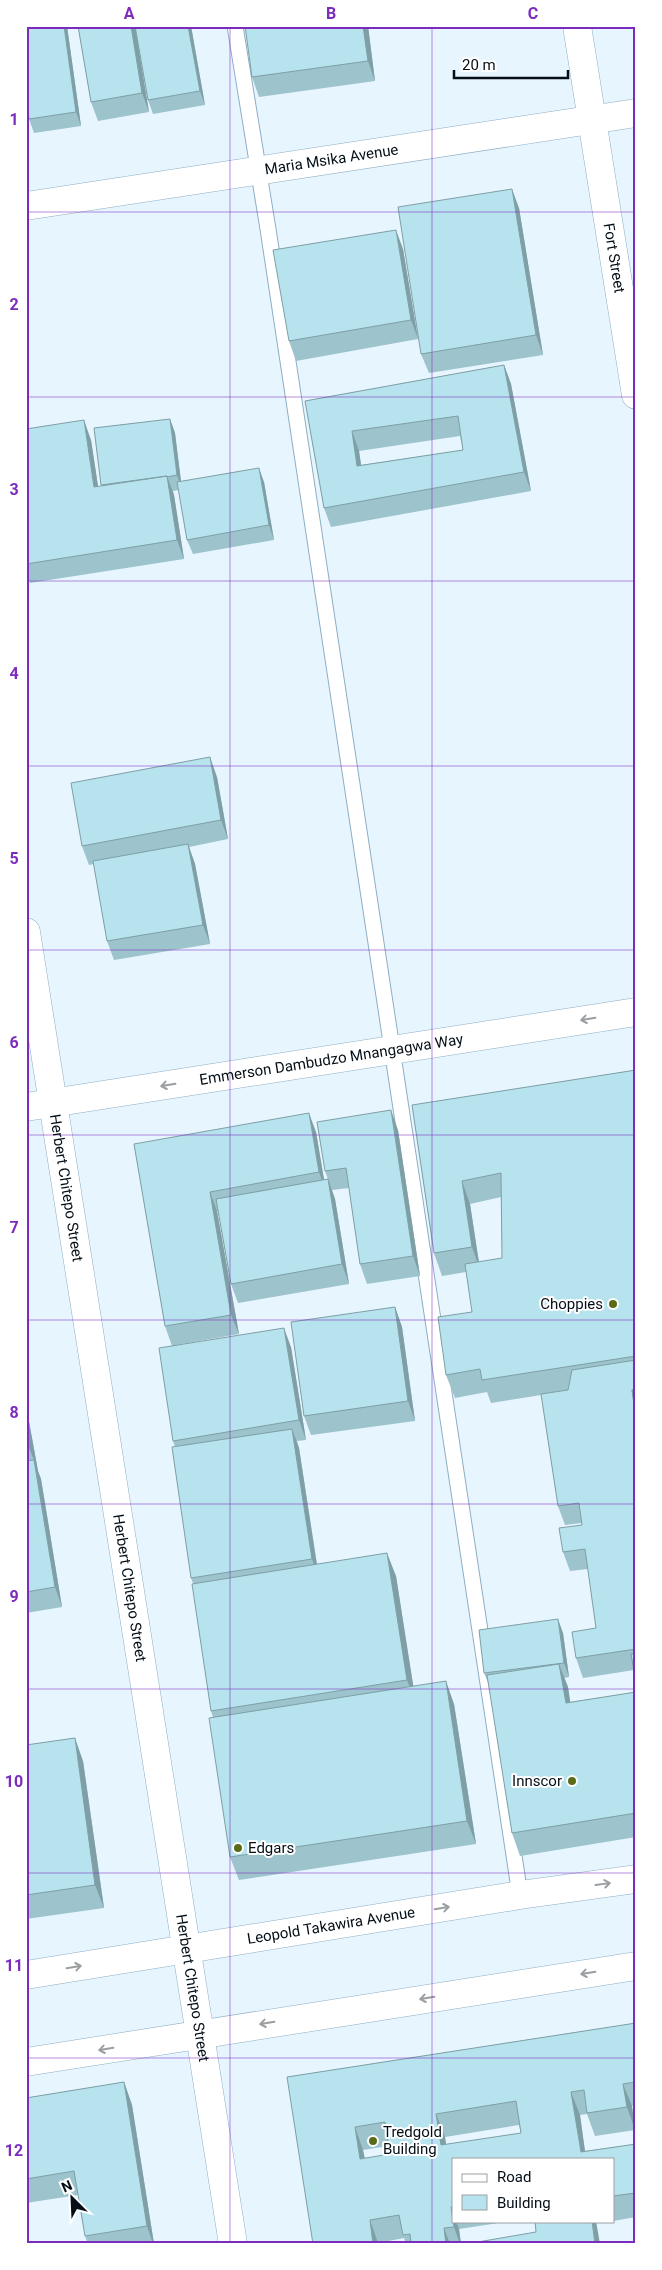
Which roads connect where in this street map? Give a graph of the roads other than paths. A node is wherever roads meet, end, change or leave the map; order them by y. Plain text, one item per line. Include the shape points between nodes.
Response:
1 (235, 26) edge
2 (577, 26) edge
3 (636, 113) edge
4 (591, 120) junction
5 (258, 170) junction
6 (26, 206) edge
7 (636, 395) edge
8 (26, 932) edge
9 (636, 1012) edge
10 (392, 1050) junction
11 (53, 1103) junction
12 (26, 1107) edge
13 (636, 1879) edge
14 (520, 1895) junction
15 (186, 1949) junction
16 (636, 1966) edge
17 (26, 1975) edge
18 (200, 2034) junction
19 (26, 2062) edge
20 (233, 2244) edge

1 - 5 lane
2 - 4 street, Fort Street
3 - 4 street, Maria Msika Avenue
4 - 5 street, Maria Msika Avenue
4 - 7 street, Fort Street
5 - 6 street, Maria Msika Avenue
5 - 10 lane
8 - 11 street, Herbert Chitepo Street
9 -> 10 street, Emmerson Dambudzo Mnangagwa Way
10 -> 11 street, Emmerson Dambudzo Mnangagwa Way
10 - 14 lane
11 - 12 street, Emmerson Dambudzo Mnangagwa Way
11 - 15 street, Herbert Chitepo Street
14 -> 13 street, Leopold Takawira Avenue
15 -> 14 street, Leopold Takawira Avenue
17 -> 15 street, Leopold Takawira Avenue
15 - 18 street, Herbert Chitepo Street
16 -> 18 street
18 -> 19 street
18 - 20 street, Herbert Chitepo Street

